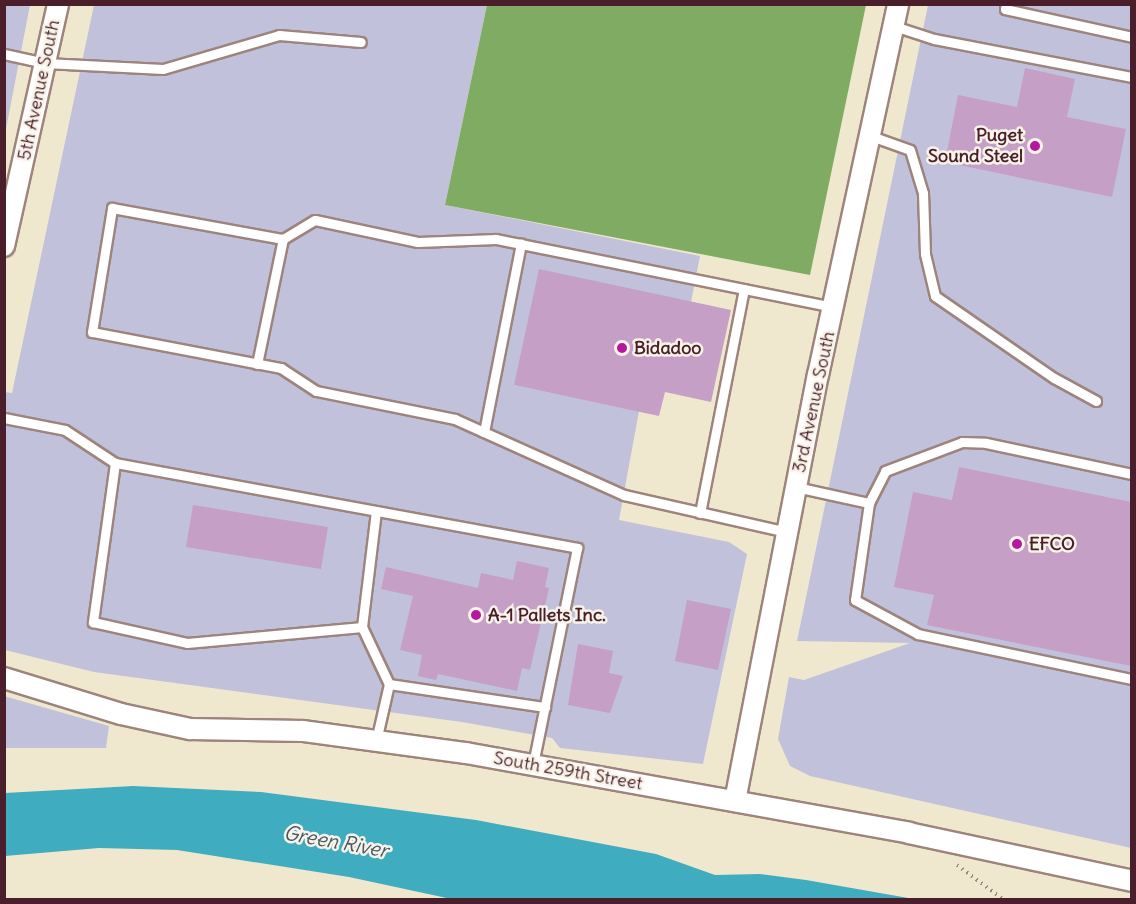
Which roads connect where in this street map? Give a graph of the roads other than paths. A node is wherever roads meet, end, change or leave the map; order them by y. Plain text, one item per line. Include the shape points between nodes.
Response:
1 (58, 4) edge
2 (898, 4) edge
3 (1006, 4) edge
4 (894, 26) junction
5 (1131, 37) edge
6 (361, 42) dead end
7 (4, 54) edge
8 (45, 63) junction
9 (1131, 77) edge
10 (871, 136) junction
11 (6, 237) edge
12 (283, 239) junction
13 (520, 244) junction
14 (744, 289) junction
15 (833, 307) junction
16 (256, 363) junction
17 (1096, 401) dead end
18 (4, 418) edge
19 (484, 432) junction
20 (115, 463) junction
21 (1131, 474) edge
22 (796, 487) junction
23 (869, 503) junction
24 (376, 511) junction
25 (700, 513) junction
26 (788, 532) junction
27 (362, 627) junction
28 (4, 678) edge
29 (1131, 679) edge
30 (389, 684) junction
31 (545, 707) junction
32 (376, 741) junction
33 (533, 765) junction
34 (735, 801) junction
35 (1131, 881) edge

1 - 8 street, 5th Avenue South
2 - 4 street, 3rd Avenue South
3 - 5 lane via 1005,9
4 - 9 lane via 934,39
4 - 10 street, 3rd Avenue South
6 - 8 lane via 279,35 163,69
7 - 8 lane
8 - 11 street, 5th Avenue South
10 - 15 street, 3rd Avenue South
10 - 17 lane via 910,150 923,193 925,254 935,296 1036,366
12 - 13 lane via 315,220 418,242 495,239
12 - 16 lane
12 - 16 lane via 112,208 92,332
13 - 14 lane
13 - 19 lane
14 - 15 lane
14 - 25 lane
15 - 22 street, 3rd Avenue South
16 - 19 lane via 281,368 316,391 455,419
18 - 20 lane via 65,430
19 - 25 lane via 624,495
20 - 24 lane
20 - 27 lane via 93,622 187,644
21 - 23 lane via 986,443 962,442 885,471
22 - 23 lane
22 - 26 street, 3rd Avenue South
23 - 29 lane via 855,600 918,634
24 - 27 lane
24 - 31 lane via 577,548
25 - 26 lane
26 - 34 street, 3rd Avenue South
27 - 30 lane
28 - 32 street, South 259th Street via 121,714 190,729 303,731
30 - 31 lane
30 - 32 lane
31 - 33 lane
32 - 33 street, South 259th Street
33 - 34 street, South 259th Street
34 - 35 street, South 259th Street

